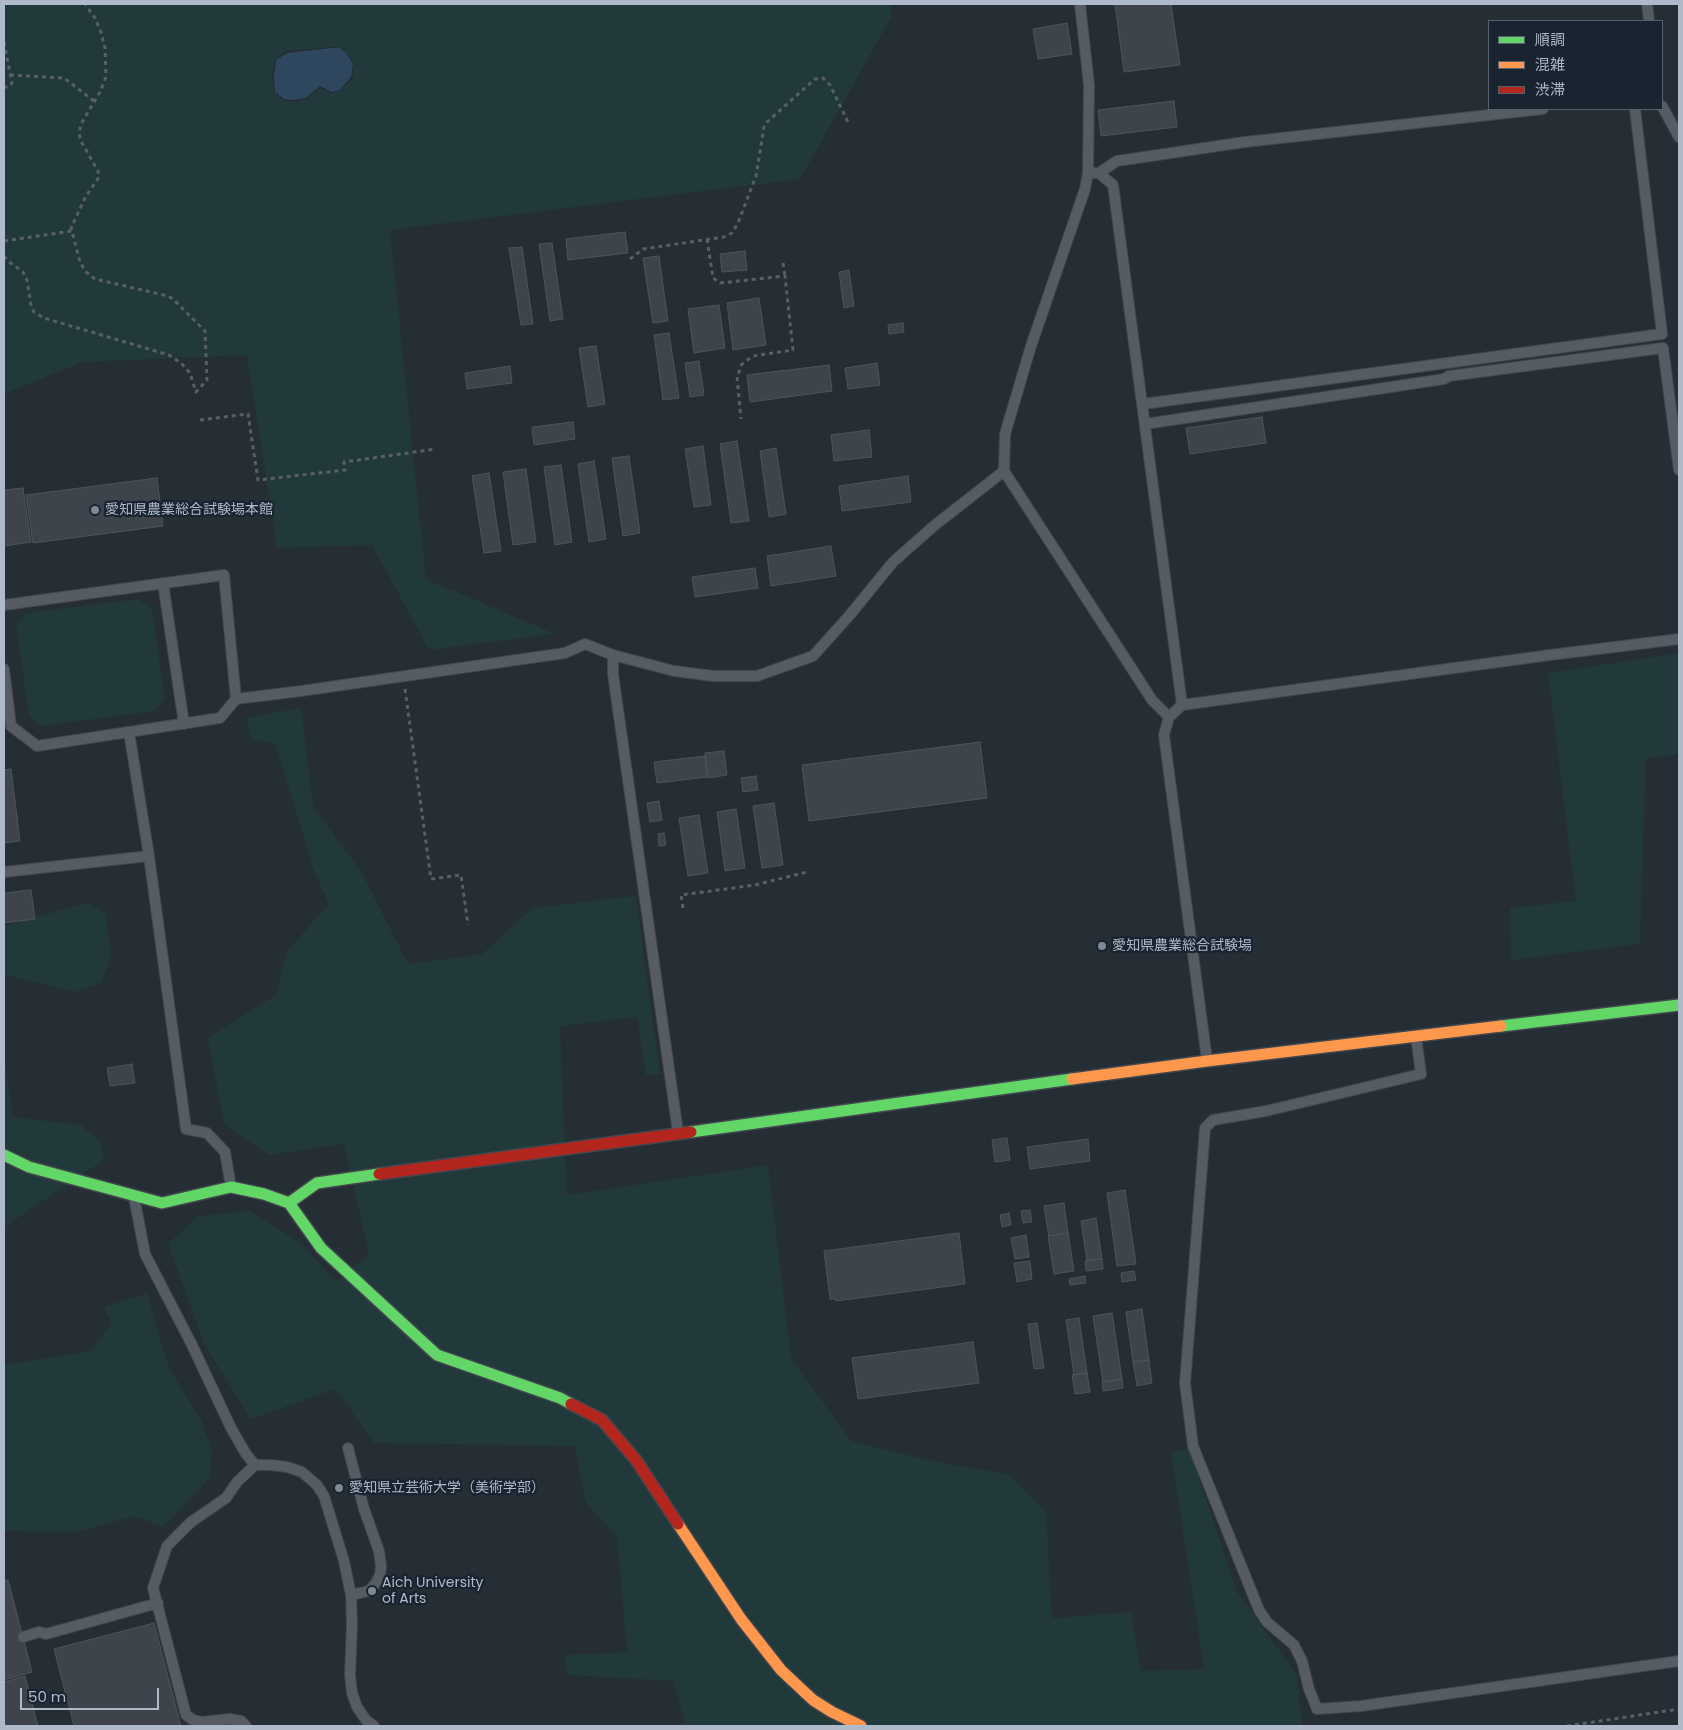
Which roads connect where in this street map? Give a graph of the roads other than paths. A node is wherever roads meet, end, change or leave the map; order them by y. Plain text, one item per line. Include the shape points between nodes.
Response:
1 (1080, 4) edge
2 (1647, 4) edge
3 (1649, 20) edge
4 (1663, 108) edge
5 (1533, 110) edge
6 (1635, 110) edge
7 (1679, 137) edge
8 (1088, 173) junction
9 (1100, 173) junction
10 (1143, 404) junction
11 (1145, 424) junction
12 (1679, 470) edge
13 (1004, 471) junction
14 (163, 583) junction
15 (4, 605) edge
16 (1679, 639) edge
17 (613, 655) junction
18 (4, 669) edge
19 (236, 699) junction
20 (1182, 705) junction
21 (1169, 717) junction
22 (184, 724) junction
23 (130, 732) junction
24 (149, 856) junction
25 (4, 872) edge
26 (1679, 1005) edge
27 (1416, 1036) junction
28 (1207, 1061) junction
29 (678, 1135) junction
30 (4, 1155) edge
31 (231, 1187) junction
32 (134, 1196) junction
33 (289, 1204) junction
34 (348, 1448) dead end
35 (255, 1465) junction
36 (350, 1595) junction
37 (158, 1604) junction
38 (23, 1637) dead end
39 (1679, 1661) edge
40 (246, 1726) edge
41 (374, 1726) edge
42 (861, 1726) edge

1 - 8 lane via 1089,85
2 - 3 lane
4 - 7 lane
5 - 9 lane via 1245,142 1117,161
6 - 10 lane via 1662,334
8 - 9 lane
8 - 13 lane via 1005,434
9 - 10 lane via 1113,185
10 - 11 lane
11 - 12 lane via 1449,376 1663,348
11 - 20 lane
13 - 17 lane via 893,562 850,616 812,656 757,676 713,676 674,671
13 - 21 lane via 1152,700
14 - 15 lane
14 - 19 lane via 224,575
14 - 22 lane
16 - 20 lane
17 - 19 lane via 585,644 565,653
17 - 29 lane via 613,674
18 - 23 lane via 12,726 36,746
19 - 22 lane via 220,718
20 - 21 lane
21 - 28 lane via 1164,734
22 - 23 lane
23 - 24 lane
24 - 25 lane
24 - 31 lane via 186,1129 207,1132 225,1152
26 - 27 street
27 - 28 street
27 - 39 lane via 1420,1074 1266,1111 1213,1120 1206,1128 1185,1383 1193,1446 1259,1610 1267,1622 1294,1646 1317,1709 1360,1706
28 - 29 street
29 - 33 street via 317,1183
30 - 32 street via 29,1167
31 - 32 street via 162,1203
31 - 33 street via 264,1194
32 - 35 lane via 145,1254 231,1428
33 - 42 street via 321,1248 437,1355 560,1398 602,1420 636,1460 741,1619 781,1670 813,1700
34 - 36 lane via 381,1566 380,1575 369,1591
35 - 36 lane via 287,1467 302,1472 317,1485 324,1496 344,1561
35 - 37 lane via 226,1498 191,1522 167,1546 152,1588
36 - 41 lane via 352,1693 357,1707
37 - 38 lane via 46,1634 39,1632
37 - 40 lane via 186,1715 202,1722 241,1721

